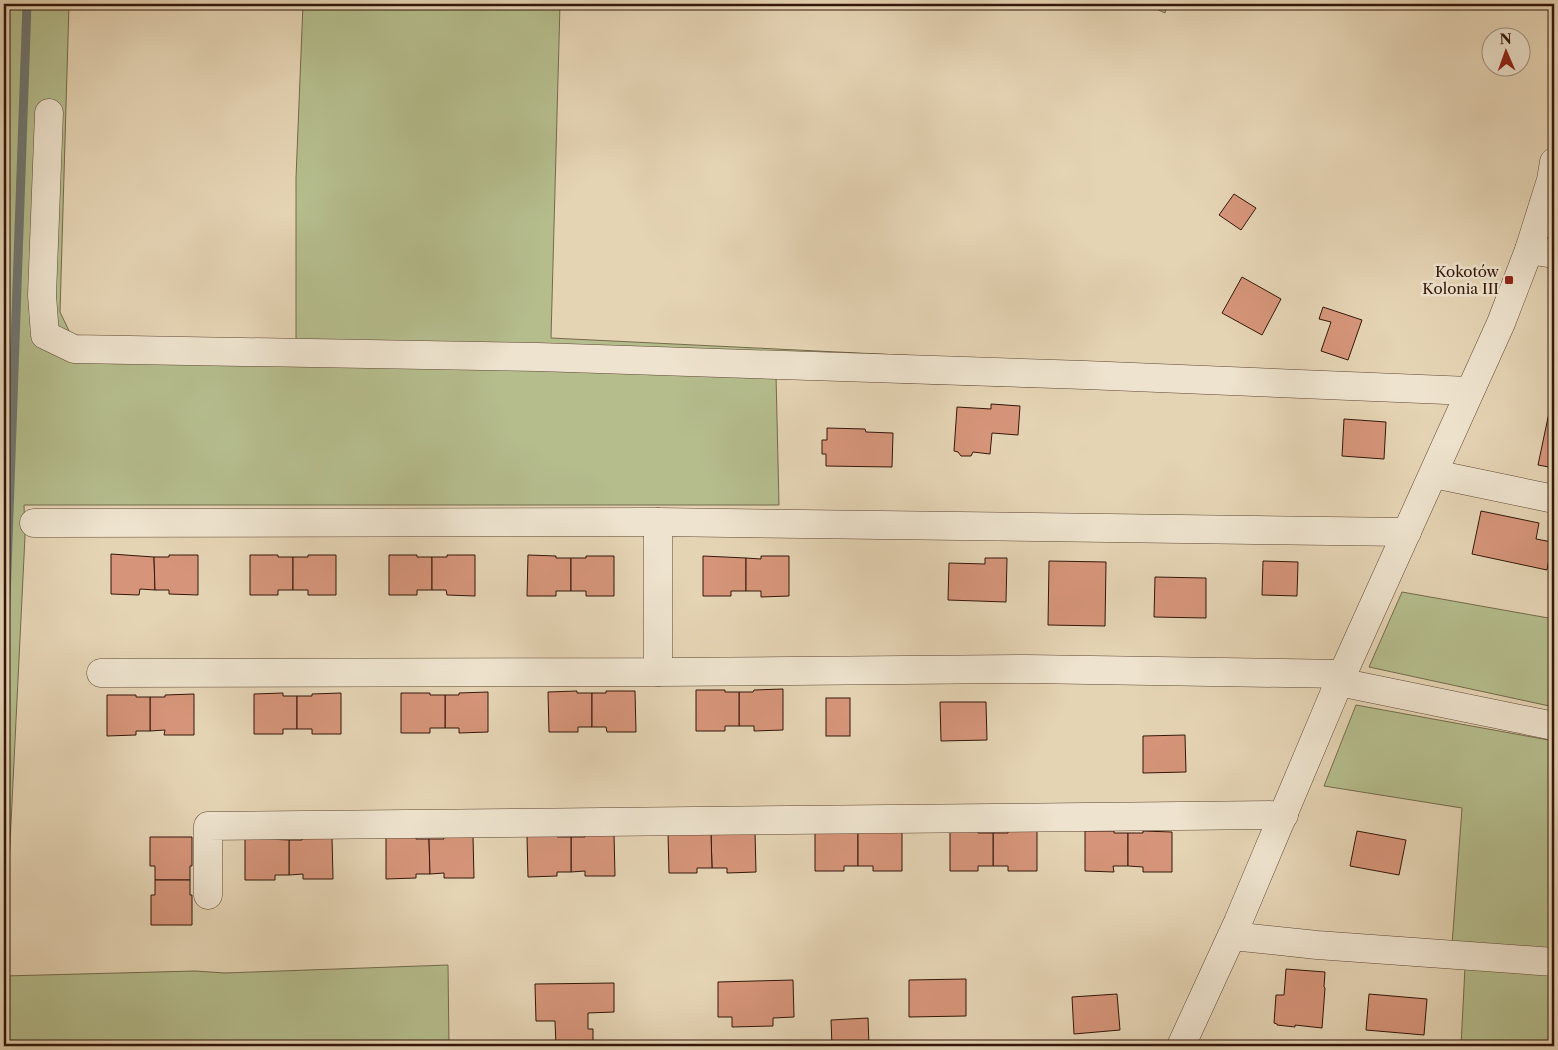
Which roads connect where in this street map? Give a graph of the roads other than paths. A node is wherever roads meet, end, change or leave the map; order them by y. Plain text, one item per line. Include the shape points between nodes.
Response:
1 (49, 113) dead end
2 (1554, 162) edge
3 (1542, 252) edge
4 (1470, 391) junction
5 (1434, 474) junction
6 (1554, 499) edge
7 (658, 522) junction
8 (34, 523) dead end
9 (1407, 532) junction
10 (658, 672) junction
11 (101, 673) dead end
12 (1341, 678) junction
13 (1554, 726) edge
14 (1284, 816) junction
15 (208, 895) dead end
16 (1232, 936) junction
17 (1554, 962) edge
18 (1181, 1046) edge

1 - 4 street via 42,295 45,335 74,349 538,357
2 - 3 street
3 - 4 street via 1501,323
4 - 5 street
5 - 6 street
5 - 9 street
7 - 8 street
7 - 9 street
7 - 10 street
9 - 12 street
10 - 11 street
10 - 12 street via 1027,669
12 - 13 street
12 - 14 street
14 - 15 street via 208,826
14 - 16 street
16 - 17 street via 1317,946
16 - 18 street

